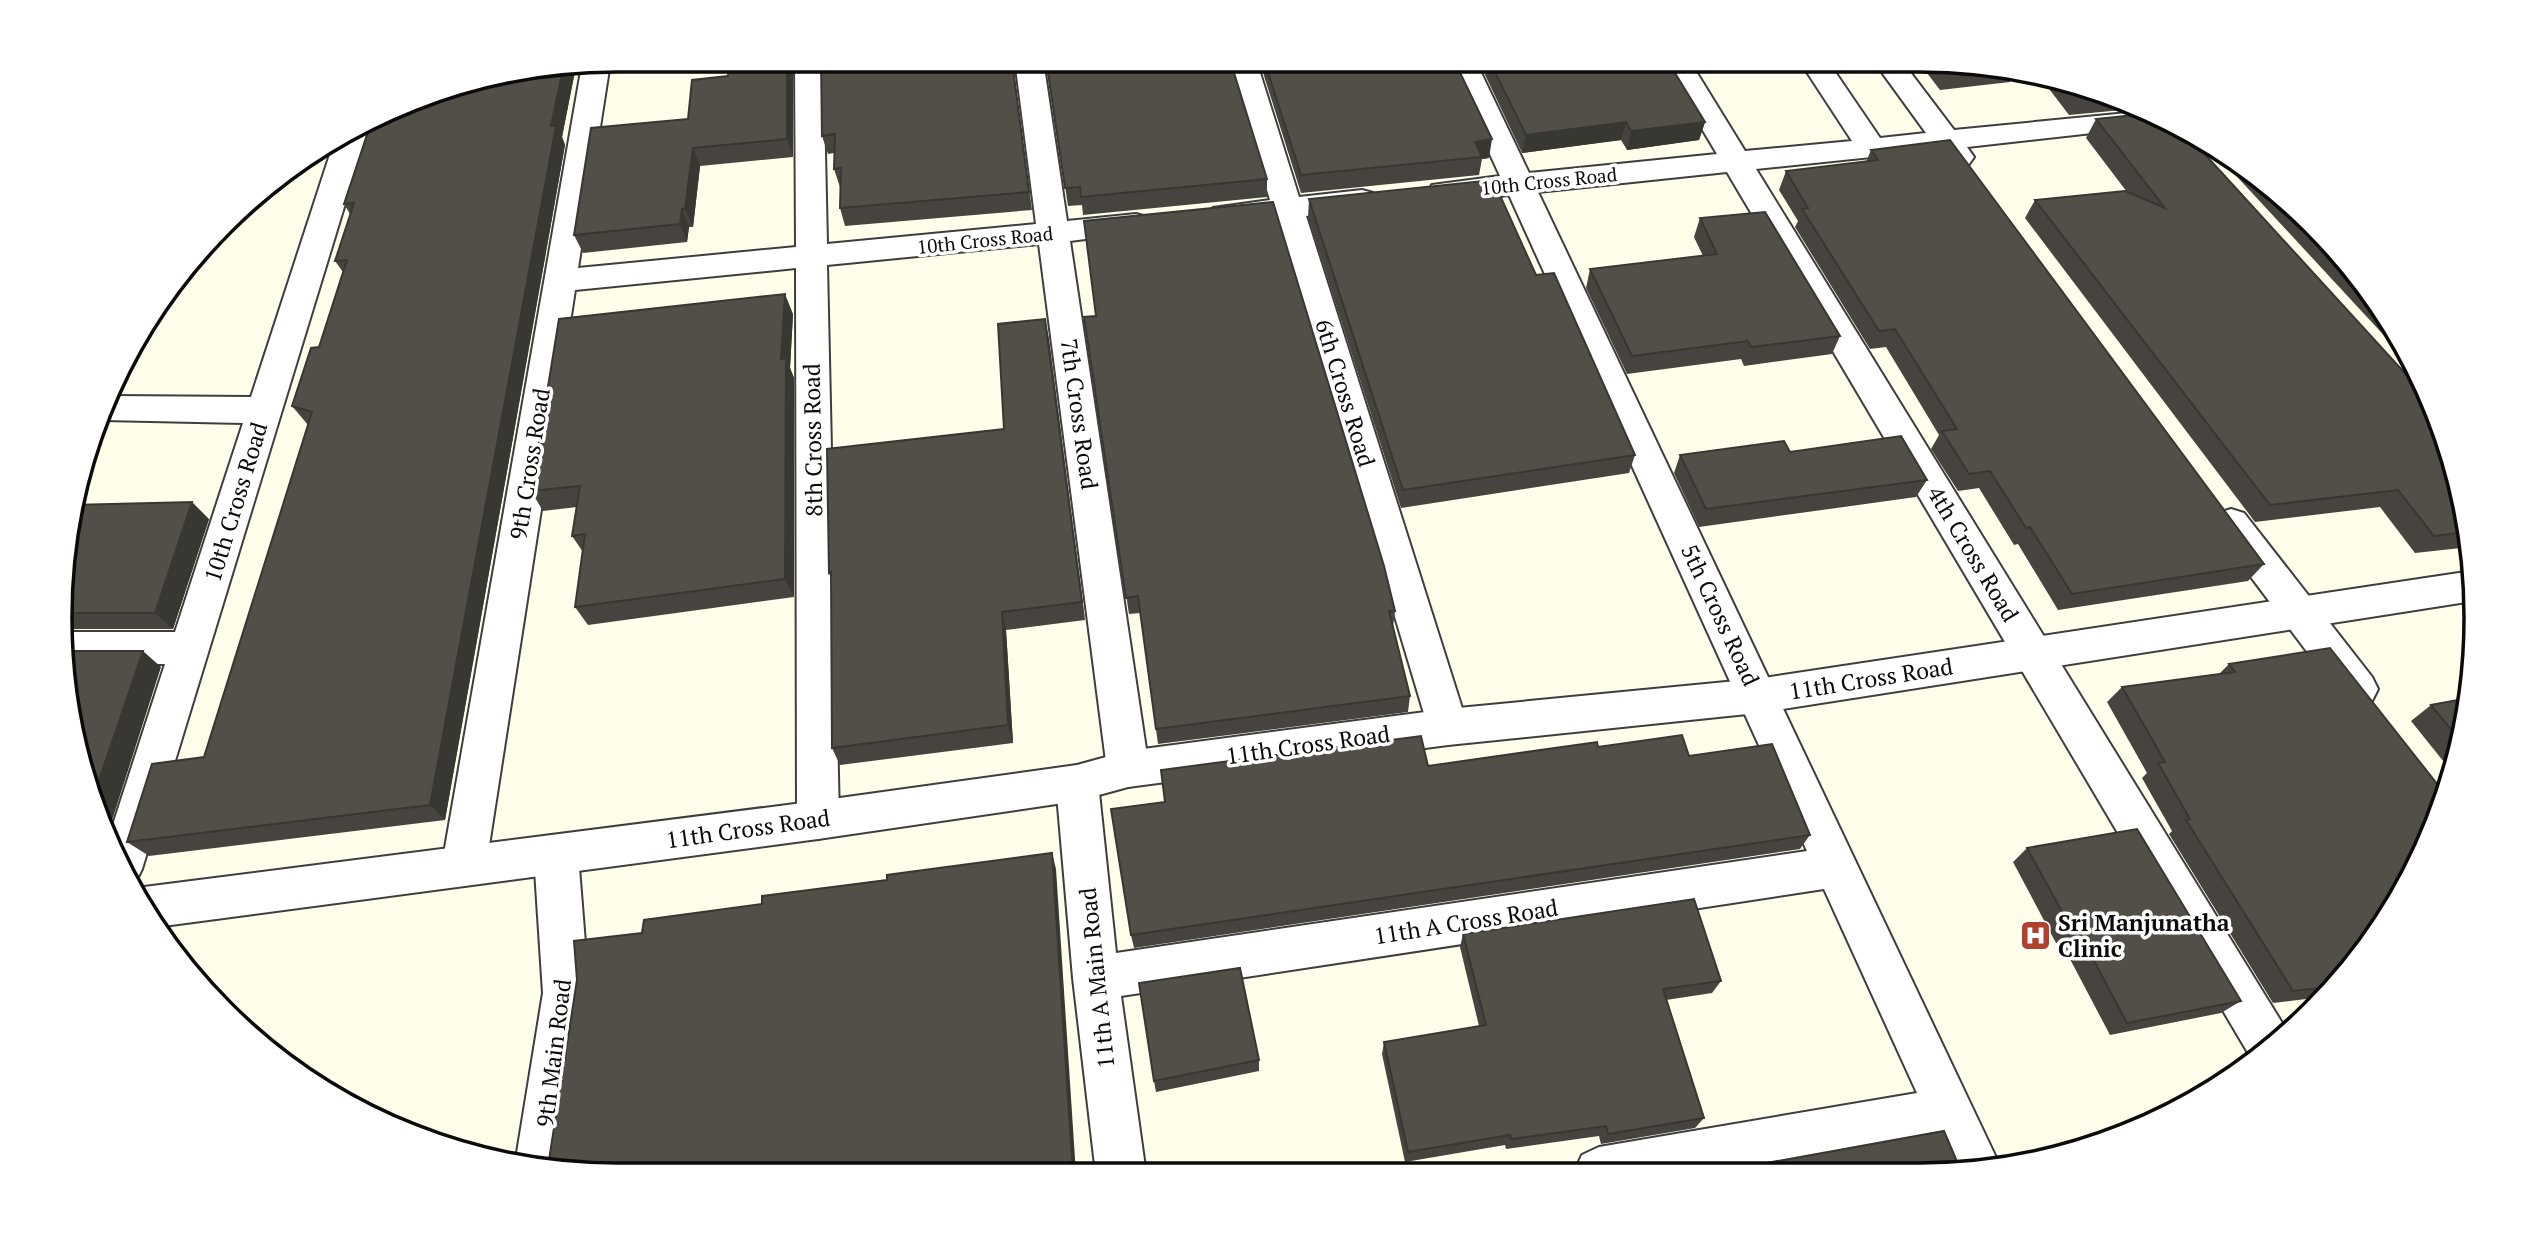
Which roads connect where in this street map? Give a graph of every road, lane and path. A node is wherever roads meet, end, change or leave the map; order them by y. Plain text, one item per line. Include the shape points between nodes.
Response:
1 (809, 72) edge
2 (1031, 72) edge
3 (1246, 72) edge
4 (1467, 72) edge
5 (1682, 72) edge
6 (1821, 72) edge
7 (1895, 72) edge
8 (594, 73) edge
9 (2157, 127) edge
10 (1947, 140) junction
11 (348, 143) edge
12 (1871, 148) junction
13 (1737, 162) junction
14 (1519, 184) junction
15 (1979, 184) edge
16 (1288, 208) junction
17 (1054, 232) junction
18 (811, 257) junction
19 (560, 281) junction
20 (113, 409) edge
21 (265, 410) junction
22 (2208, 492) edge
23 (2463, 587) edge
24 (2298, 612) junction
25 (73, 648) edge
26 (190, 648) junction
27 (2033, 654) junction
28 (1757, 696) junction
29 (2375, 711) edge
30 (1448, 727) junction
31 (1128, 769) junction
32 (1077, 783) junction
33 (817, 820) junction
34 (125, 853) edge
35 (556, 855) junction
36 (464, 865) junction
37 (1836, 867) junction
38 (155, 907) edge
39 (1096, 978) junction
40 (2265, 1038) edge
41 (1950, 1111) junction
42 (541, 1158) edge
43 (1973, 1160) edge
44 (1120, 1163) edge
45 (1651, 1163) edge

1 - 18 street, 8th Cross Road
2 - 17 street, 7th Cross Road
3 - 16 street, 6th Cross Road
4 - 14 street, 5th Cross Road
5 - 13 street, 4th Cross Road
6 - 12 street
7 - 10 street
8 - 19 street, 9th Cross Road
9 - 10 street, 10th Cross Road
10 - 12 street, 10th Cross Road
10 - 15 street
11 - 21 street, 10th Cross Road
12 - 13 street, 10th Cross Road
13 - 14 street, 10th Cross Road
13 - 27 street, 4th Cross Road
14 - 16 street, 10th Cross Road
14 - 28 street, 5th Cross Road
16 - 17 street, 10th Cross Road
16 - 30 street, 6th Cross Road
17 - 18 street, 10th Cross Road
17 - 31 street, 7th Cross Road
18 - 19 street, 10th Cross Road
18 - 33 street, 8th Cross Road
19 - 36 street, 9th Cross Road
20 - 21 street
21 - 26 street, 10th Cross Road
22 - 24 street
23 - 24 street, 11th Cross Road
24 - 27 street, 11th Cross Road
24 - 29 street
25 - 26 street
26 - 34 street, 10th Cross Road
27 - 28 street, 11th Cross Road
27 - 40 street, 4th Cross Road
28 - 30 street, 11th Cross Road
28 - 37 street, 5th Cross Road
30 - 31 street, 11th Cross Road
31 - 32 street, 11th Cross Road
32 - 33 street, 11th Cross Road
32 - 39 street, 11th A Main Road
33 - 35 street, 11th Cross Road
35 - 36 street, 11th Cross Road
35 - 42 street, 9th Main Road via 566,993
36 - 38 street, 11th Cross Road
37 - 39 street, 11th A Cross Road
37 - 41 street, 5th Cross Road
39 - 44 street, 11th A Main Road
41 - 43 street, 5th Cross Road
41 - 45 street

